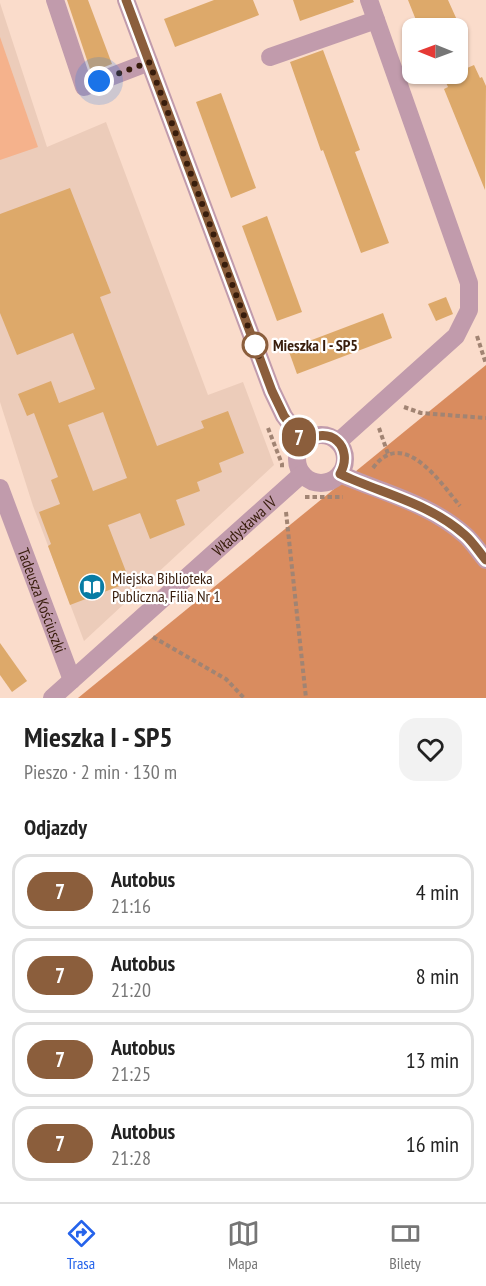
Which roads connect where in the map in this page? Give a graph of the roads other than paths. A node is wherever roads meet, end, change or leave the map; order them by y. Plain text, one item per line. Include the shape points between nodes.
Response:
1 (56, 0) edge
2 (126, 0) edge
3 (369, 0) edge
4 (376, 20) junction
5 (270, 57) dead end
6 (149, 62) junction
7 (338, 442) junction
8 (304, 443) junction
9 (302, 474) junction
10 (340, 474) junction
11 (0, 488) edge
12 (486, 560) edge
13 (72, 680) junction
14 (52, 698) edge

1 - 6 street via 84,87
2 - 6 street
3 - 4 street
4 - 5 street
4 - 7 street via 469,283 469,310 456,336
6 - 8 street via 272,391
7 - 8 street via 316,435
7 - 10 street via 345,458
8 - 9 street via 297,455
9 - 10 street via 321,483
9 - 13 street, Władysława IV
10 - 12 street via 412,501 443,518 467,537
11 - 13 street, Tadeusza Kościuszki
13 - 14 street, Władysława IV

